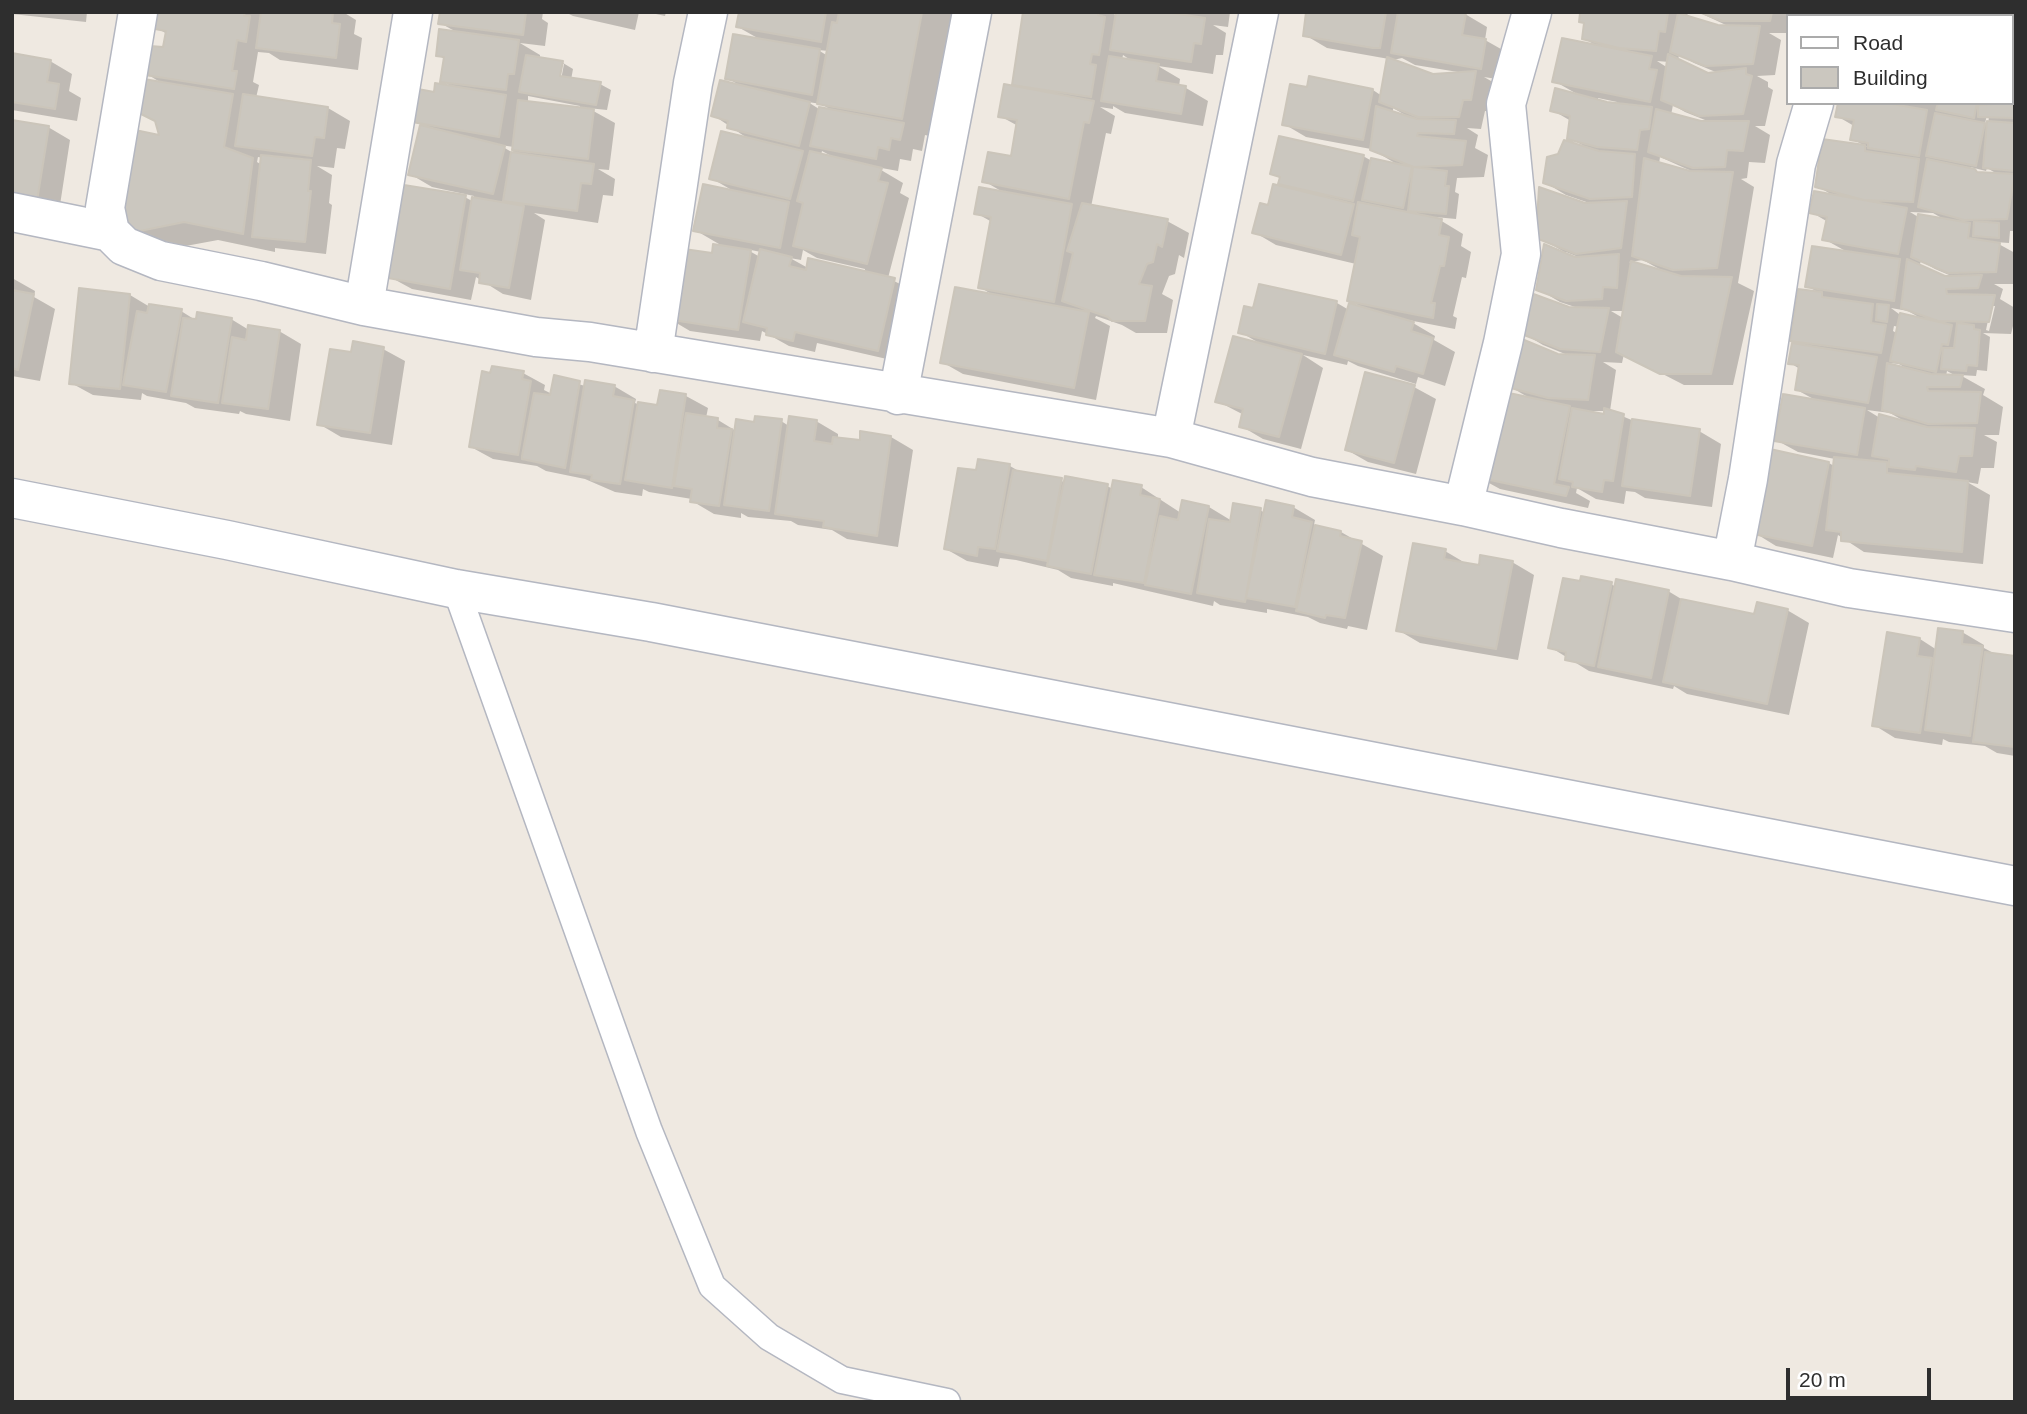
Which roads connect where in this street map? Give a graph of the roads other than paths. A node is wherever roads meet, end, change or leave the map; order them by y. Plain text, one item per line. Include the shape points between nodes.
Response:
1 (138, 12) edge
2 (414, 12) edge
3 (708, 12) edge
4 (972, 12) edge
5 (1259, 12) edge
6 (1532, 12) edge
7 (1813, 105) edge
8 (12, 212) edge
9 (110, 232) junction
10 (364, 306) junction
11 (653, 353) junction
12 (898, 395) junction
13 (1171, 438) junction
14 (12, 498) edge
15 (1463, 506) junction
16 (1732, 561) junction
17 (456, 589) junction
18 (2013, 604) edge
19 (2015, 886) edge
20 (947, 1402) edge

1 - 9 street via 106,194
2 - 10 street
3 - 11 street
4 - 12 street
5 - 13 street
6 - 15 street via 1506,104 1521,254
7 - 16 street via 1796,164
8 - 9 street
9 - 10 street via 124,246 161,261
10 - 11 street
11 - 12 street
12 - 13 street
13 - 15 street via 1312,477
14 - 17 street
15 - 16 street
16 - 18 street via 1849,588
17 - 19 street via 651,622
17 - 20 lane via 649,1131 712,1286 769,1337 842,1380

